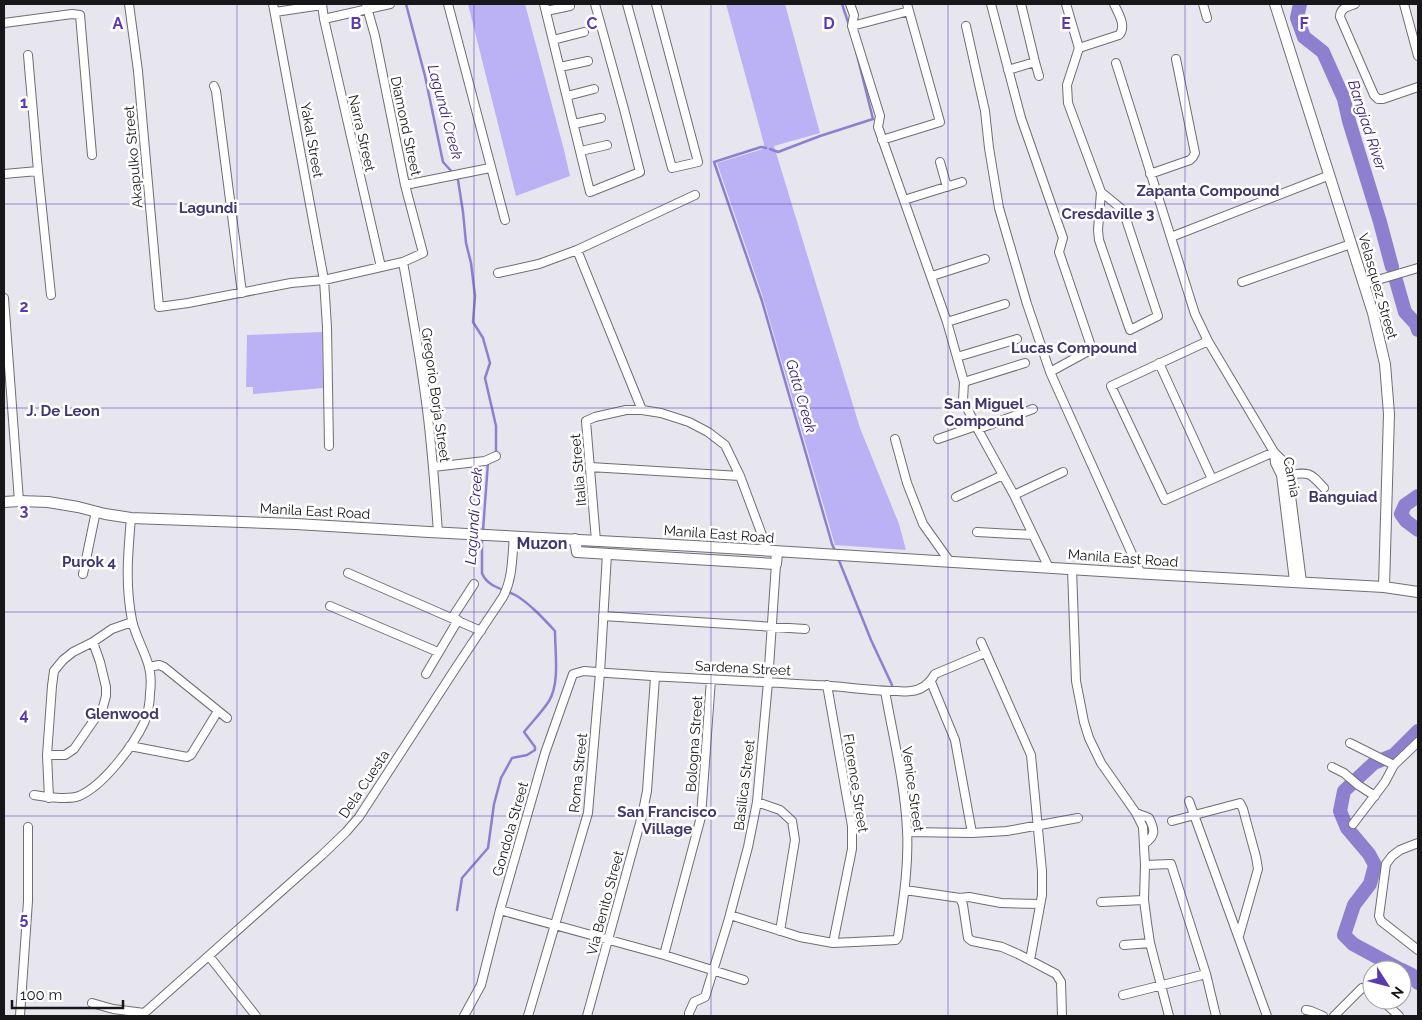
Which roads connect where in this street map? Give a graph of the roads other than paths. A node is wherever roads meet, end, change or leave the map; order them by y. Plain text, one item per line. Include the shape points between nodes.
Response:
1 (130, 4) edge
2 (322, 4) edge
3 (390, 4) edge
4 (448, 4) edge
5 (595, 4) edge
6 (627, 4) edge
7 (656, 4) edge
8 (850, 4) edge
9 (991, 4) edge
10 (1020, 4) edge
11 (1066, 4) edge
12 (1114, 4) edge
13 (1203, 4) edge
14 (1275, 4) edge
15 (1354, 4) edge
16 (1404, 4) edge
17 (367, 6) edge
18 (570, 6) dead end
19 (545, 7) edge
20 (908, 7) edge
21 (274, 8) edge
22 (1208, 18) dead end
23 (324, 19) junction
24 (4, 23) edge
25 (852, 26) junction
26 (966, 26) dead end
27 (584, 32) dead end
28 (553, 40) junction
29 (1078, 48) junction
30 (28, 55) dead end
31 (1418, 56) edge
32 (1176, 58) dead end
33 (588, 61) dead end
34 (1035, 62) junction
35 (1116, 63) dead end
36 (560, 67) junction
37 (1008, 70) junction
38 (1039, 76) dead end
39 (214, 86) dead end
40 (1418, 87) edge
41 (594, 89) dead end
42 (567, 96) junction
43 (601, 118) dead end
44 (574, 124) junction
45 (882, 140) junction
46 (607, 145) dead end
47 (581, 151) junction
48 (92, 155) dead end
49 (940, 162) dead end
50 (490, 168) junction
51 (38, 171) junction
52 (4, 174) edge
53 (1150, 174) junction
54 (1330, 175) junction
55 (962, 182) dead end
56 (405, 185) junction
57 (947, 188) junction
58 (1100, 192) junction
59 (695, 195) dead end
60 (904, 200) junction
61 (505, 220) dead end
62 (1171, 237) junction
63 (1351, 244) junction
64 (577, 250) junction
65 (985, 259) dead end
66 (403, 262) junction
67 (381, 267) junction
68 (1418, 268) edge
69 (498, 273) dead end
70 (932, 276) junction
71 (324, 280) junction
72 (1242, 282) dead end
73 (1364, 284) junction
74 (242, 293) junction
75 (50, 295) dead end
76 (4, 298) edge
77 (1005, 304) dead end
78 (947, 322) junction
79 (1017, 339) dead end
80 (1208, 341) junction
81 (957, 357) junction
82 (1025, 363) dead end
83 (1160, 363) junction
84 (1050, 372) junction
85 (964, 382) junction
86 (1033, 409) dead end
87 (642, 410) junction
88 (977, 428) junction
89 (895, 439) dead end
90 (938, 439) dead end
91 (329, 446) dead end
92 (1274, 452) junction
93 (496, 456) dead end
94 (433, 467) junction
95 (590, 467) junction
96 (1063, 472) dead end
97 (1003, 475) junction
98 (1288, 475) junction
99 (740, 476) junction
100 (1212, 479) junction
101 (1324, 488) dead end
102 (1014, 495) junction
103 (956, 497) dead end
104 (19, 501) junction
105 (4, 502) edge
106 (96, 511) junction
107 (131, 518) junction
108 (977, 532) dead end
109 (438, 533) junction
110 (1033, 535) junction
111 (514, 536) junction
112 (575, 539) junction
113 (596, 541) junction
114 (608, 541) junction
115 (694, 546) junction
116 (772, 551) junction
117 (607, 554) junction
118 (693, 560) junction
119 (950, 562) junction
120 (776, 564) junction
121 (1049, 568) junction
122 (1072, 569) junction
123 (348, 573) dead end
124 (83, 574) dead end
125 (1141, 574) junction
126 (1298, 582) junction
127 (474, 584) dead end
128 (1384, 587) junction
129 (1418, 592) edge
130 (330, 606) dead end
131 (603, 616) junction
132 (455, 619) junction
133 (132, 622) junction
134 (772, 627) junction
135 (805, 629) dead end
136 (481, 631) junction
137 (93, 642) junction
138 (981, 642) dead end
139 (438, 652) junction
140 (986, 653) junction
141 (149, 667) junction
142 (600, 672) junction
143 (426, 674) dead end
144 (655, 677) junction
145 (712, 679) junction
146 (768, 682) junction
147 (931, 682) junction
148 (827, 685) junction
149 (885, 691) junction
150 (218, 711) junction
151 (227, 718) dead end
152 (1418, 742) edge
153 (1350, 743) dead end
154 (130, 746) junction
155 (47, 755) junction
156 (1394, 765) junction
157 (1332, 767) dead end
158 (34, 795) dead end
159 (1375, 796) junction
160 (49, 798) junction
161 (757, 802) junction
162 (1189, 802) dead end
163 (1194, 816) junction
164 (1078, 818) dead end
165 (1172, 821) dead end
166 (1353, 824) dead end
167 (1037, 825) junction
168 (28, 827) dead end
169 (908, 832) junction
170 (972, 833) junction
171 (1418, 843) edge
172 (1145, 865) junction
173 (905, 890) junction
174 (960, 898) junction
175 (1144, 900) junction
176 (1101, 902) dead end
177 (1040, 904) junction
178 (500, 910) junction
179 (730, 915) junction
180 (554, 925) junction
181 (780, 930) junction
182 (1238, 937) junction
183 (608, 940) junction
184 (833, 943) junction
185 (1150, 943) junction
186 (1124, 945) dead end
187 (1418, 950) edge
188 (209, 956) junction
189 (664, 956) junction
190 (1030, 960) junction
191 (714, 970) junction
192 (1206, 974) junction
193 (744, 980) dead end
194 (1161, 986) junction
195 (1362, 988) edge
196 (1122, 995) dead end
197 (92, 1003) dead end
198 (1306, 1010) dead end
199 (143, 1015) edge
200 (20, 1016) edge
201 (256, 1016) edge
202 (464, 1016) edge
203 (528, 1016) edge
204 (586, 1016) edge
205 (689, 1016) edge
206 (1062, 1016) edge
207 (1169, 1016) edge
208 (1216, 1016) edge
209 (1267, 1016) edge
210 (1323, 1016) edge
211 (1334, 1016) edge

1 - 74 street, Akapulko Street via 159,307
2 - 21 street
2 - 23 street, Narra Street
3 - 17 street
4 - 50 street
5 - 47 street via 640,172 590,192
6 - 7 street via 672,168 698,162
8 - 25 street via 854,15
9 - 37 street
10 - 34 street
11 - 29 street
12 - 29 street via 1123,26 1122,32
13 - 22 street
14 - 54 main road, Velasquez Street
15 - 40 street via 1343,9 1340,17 1374,95 1383,100
16 - 31 street
17 - 23 street
17 - 56 street, Diamond Street
18 - 19 street
19 - 28 street
20 - 25 street
20 - 45 street via 940,122
21 - 71 street, Yakal Street
23 - 67 street, Narra Street
24 - 48 street via 80,15
25 - 45 street via 880,116 878,127
26 - 84 street via 985,111 998,208
27 - 28 street
28 - 36 street
29 - 58 street via 1067,85 1068,103
30 - 51 street
32 - 53 street via 1195,153 1190,160
33 - 36 street
34 - 37 street
34 - 38 street
35 - 53 street
36 - 42 street
37 - 84 street via 1021,118 1063,238 1059,252 1092,349
39 - 74 street
41 - 42 street
42 - 44 street
43 - 44 street
44 - 47 street
45 - 60 street
46 - 47 street
49 - 57 street
50 - 56 street
50 - 61 street
51 - 52 street
51 - 75 street
53 - 62 street
54 - 62 street
54 - 63 main road, Velasquez Street
55 - 57 street
56 - 66 street, Diamond Street via 423,253
57 - 60 street
58 - 58 street via 1099,240 1130,330 1158,316 1123,210
59 - 64 street
60 - 70 street
62 - 80 street via 1195,314
63 - 72 street
63 - 73 main road, Velasquez Street
64 - 69 street via 539,264
64 - 87 street
65 - 70 street
66 - 67 street
66 - 94 street, Gregorio Borja Street
67 - 71 street
68 - 73 street
70 - 78 street
71 - 74 street
71 - 91 street, Yakal Street
73 - 128 main road, Velasquez Street via 1385,364 1389,414
76 - 104 street
77 - 78 street
78 - 81 street
79 - 81 street
80 - 83 street
80 - 92 street
81 - 85 street
82 - 85 street
83 - 100 street
83 - 100 street via 1111,386 1165,500
84 - 125 street
85 - 88 street via 963,400
86 - 88 street
87 - 95 street, Italia Street via 626,410 586,421
87 - 99 street, Italia Street via 688,422 708,432 725,444
88 - 90 street
88 - 97 street
89 - 119 street via 923,524
92 - 98 street, Camia via 1282,460
92 - 100 street
92 - 126 street, Camia via 1281,475
93 - 94 street via 485,461
94 - 109 street, Gregorio Borja Street
95 - 99 street
95 - 113 street, Italia Street
96 - 102 street
97 - 102 street
97 - 103 street
98 - 101 street via 1310,474
98 - 126 street, Camia
99 - 116 street, Italia Street
102 - 110 street
104 - 105 main road, Manila East Road
104 - 106 main road, Manila East Road via 48,502
106 - 107 main road, Manila East Road
106 - 124 street
107 - 109 main road, Manila East Road
107 - 133 street via 127,560
108 - 110 street
109 - 111 main road, Manila East Road
110 - 121 street
111 - 112 main road, Manila East Road
111 - 136 street, Dela Cuesta via 508,588
112 - 113 main road, Manila East Road
112 - 117 main road via 577,552
113 - 114 main road, Manila East Road
114 - 115 main road, Manila East Road
114 - 117 main road
115 - 116 main road, Manila East Road
115 - 118 main road
116 - 119 main road, Manila East Road
116 - 120 main road
117 - 118 main road
117 - 131 street, Roma Street
118 - 120 main road
119 - 121 main road, Manila East Road
120 - 134 street, Basilica Street
121 - 122 main road, Manila East Road
122 - 125 main road, Manila East Road
122 - 172 street via 1076,681 1084,722 1101,763 1143,827
123 - 132 street
125 - 126 main road, Manila East Road
126 - 128 main road, Manila East Road
127 - 132 street
128 - 129 main road, Manila East Road
130 - 139 street
131 - 134 street
131 - 142 street, Roma Street
132 - 136 street
132 - 139 street
133 - 137 street via 112,629
133 - 141 street
134 - 135 street
134 - 146 street, Basilica Street
136 - 188 street, Dela Cuesta via 359,817 322,855
137 - 155 street via 73,652 54,671
137 - 155 street via 106,687 103,707 74,750 65,755
138 - 140 street
139 - 143 street
140 - 147 street, Sardena Street via 935,674
140 - 167 street via 1031,755
141 - 150 street via 164,667
141 - 154 street via 149,709
142 - 144 street, Sardena Street
142 - 178 street, Gondola Street via 573,674 545,753
142 - 180 street, Roma Street via 588,814
144 - 145 street, Sardena Street
144 - 183 street, Via Benito Street via 647,791
145 - 146 street, Sardena Street
145 - 189 street, Bologna Street via 701,817
146 - 148 street, Sardena Street
146 - 161 street, Basilica Street
147 - 149 street, Sardena Street via 912,691
147 - 170 street via 955,740
148 - 149 street, Sardena Street
148 - 184 street, Florence Street via 852,826 852,849
149 - 169 street, Venice Street
150 - 151 street
150 - 154 street via 187,757
152 - 156 street
153 - 156 street
154 - 160 street via 90,790 77,797
155 - 160 street
156 - 159 street
157 - 159 street
158 - 160 street
159 - 166 street
161 - 179 street, Basilica Street
161 - 181 street via 780,810 792,821 796,840
162 - 163 street
163 - 165 street
163 - 182 street
163 - 182 street via 1240,803 1243,809 1258,869
164 - 167 street
167 - 170 street
167 - 177 street via 1042,871
168 - 200 street via 28,901
169 - 170 street
169 - 173 street, Venice Street
171 - 187 street via 1400,850 1386,864 1379,916
172 - 175 street
172 - 192 street via 1170,864
173 - 174 street
173 - 184 street, Venice Street via 896,940
174 - 177 street
174 - 190 street via 968,938 1002,947
175 - 176 street
175 - 185 street
177 - 190 street
178 - 180 street
178 - 202 street, Gondola Street via 481,985
179 - 181 street
179 - 191 street, Basilica Street
180 - 183 street
180 - 203 street, Roma Street
181 - 184 street
182 - 209 street
183 - 189 street
183 - 204 street, Via Benito Street
185 - 186 street
185 - 194 street
188 - 199 street, Dela Cuesta
188 - 201 street
189 - 191 street
190 - 206 street via 1056,974 1061,982
191 - 193 street
191 - 205 street, Basilica Street via 706,997 694,1002
192 - 194 street
192 - 208 street
194 - 196 street
194 - 207 street
195 - 211 street
197 - 199 street
198 - 210 street

